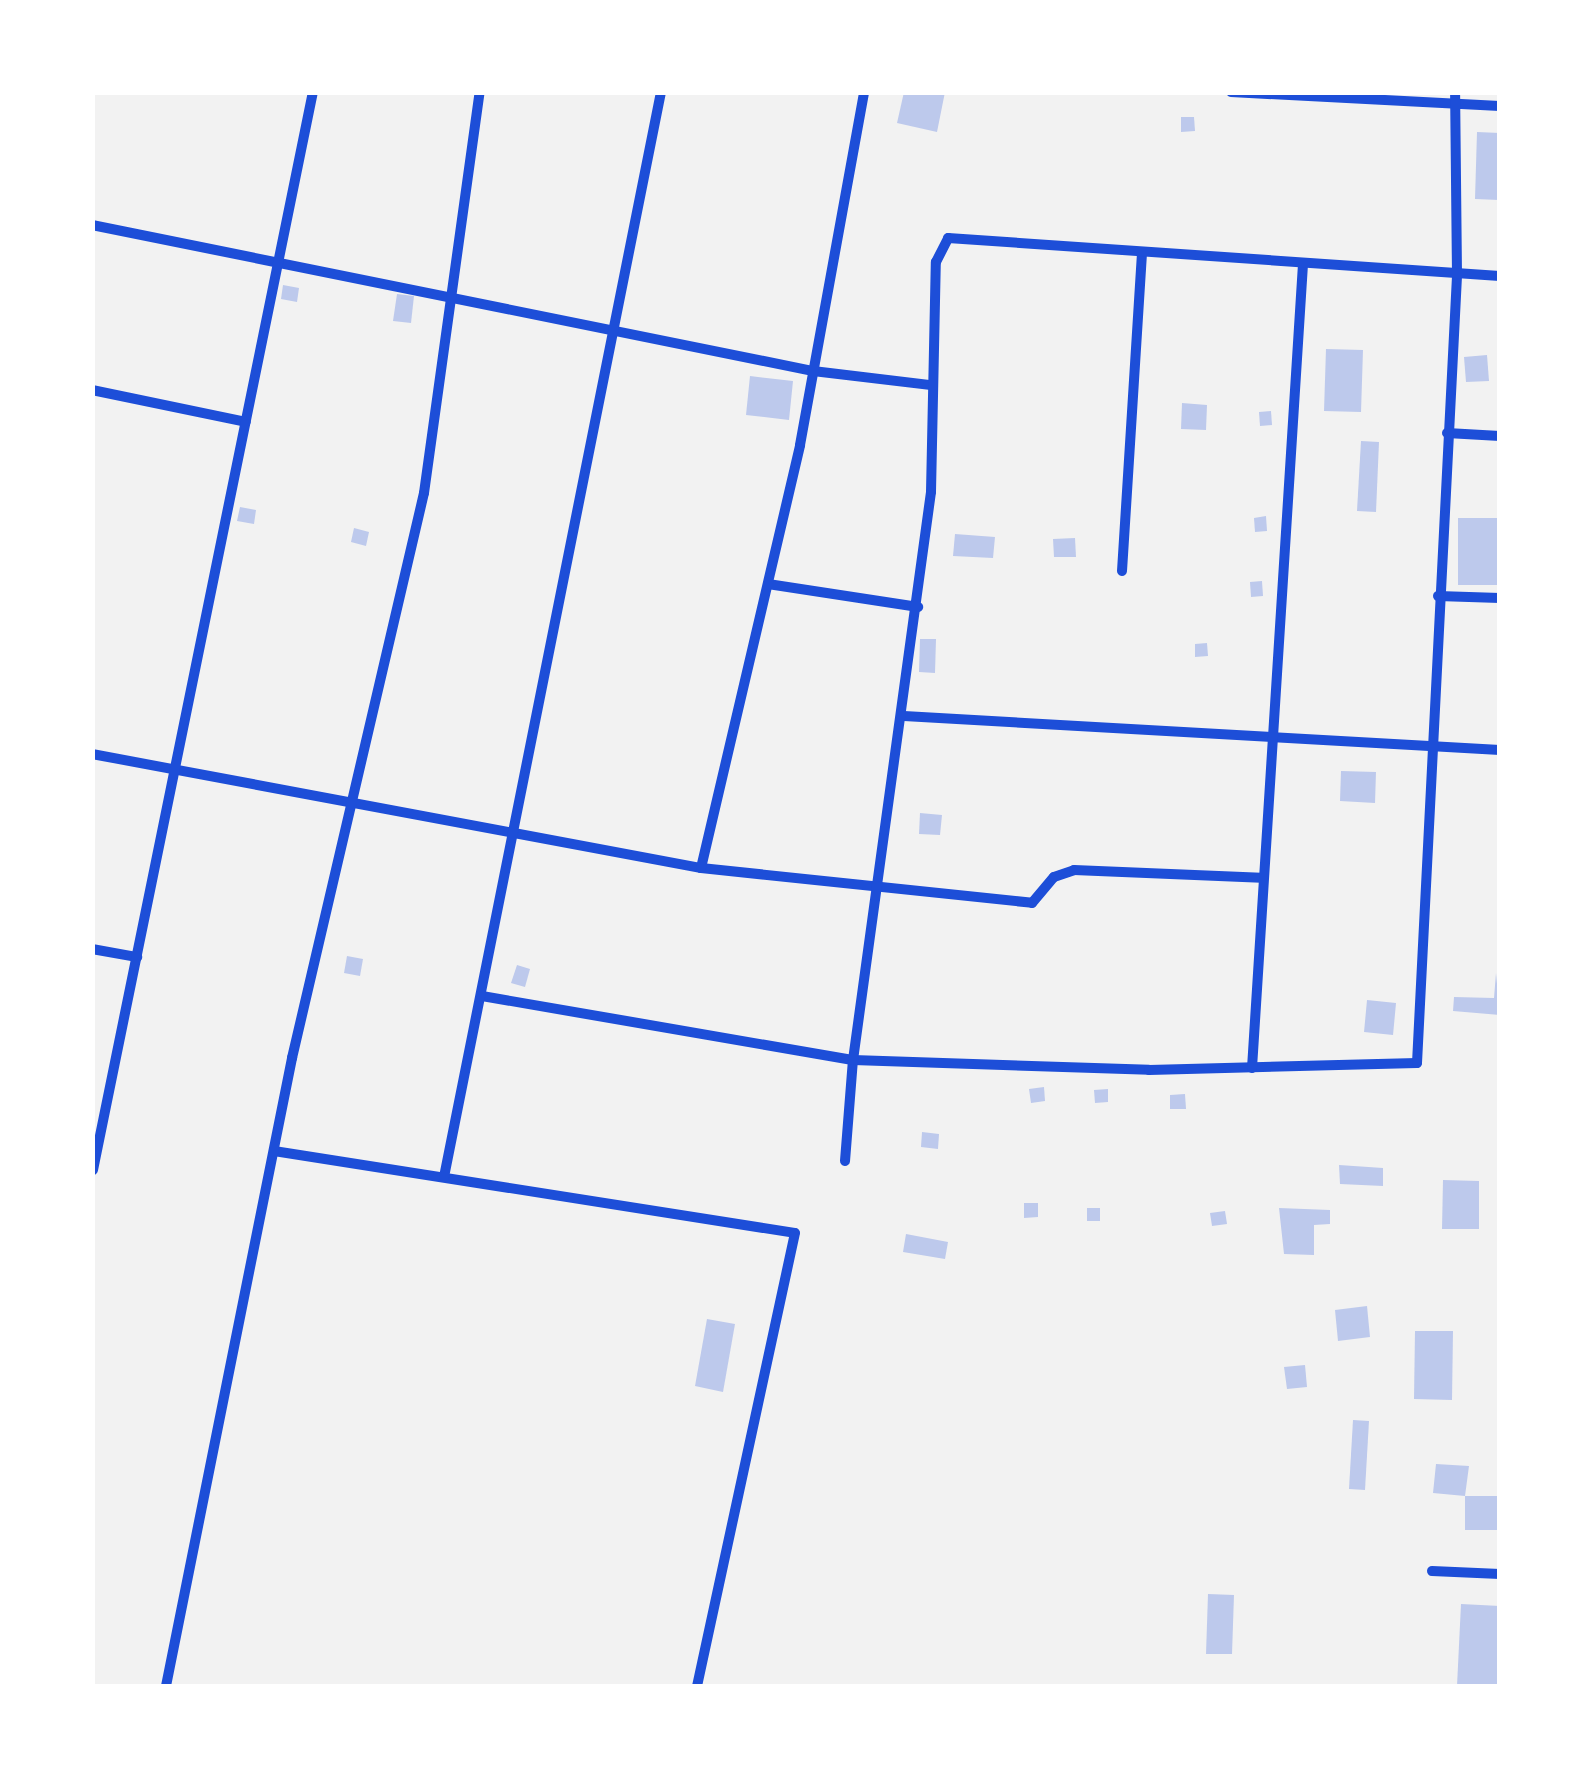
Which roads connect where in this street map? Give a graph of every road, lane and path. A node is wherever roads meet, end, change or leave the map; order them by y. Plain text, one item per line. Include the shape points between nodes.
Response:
1 (313, 92) edge
2 (480, 92) edge
3 (661, 92) edge
4 (864, 92) edge
5 (1231, 92) edge
6 (1455, 97) edge
7 (1500, 106) edge
8 (92, 225) edge
9 (1142, 255) junction
10 (1303, 265) junction
11 (278, 266) junction
12 (1457, 275) junction
13 (1500, 276) edge
14 (451, 298) junction
15 (617, 331) junction
16 (813, 371) junction
17 (930, 386) junction
18 (92, 390) edge
19 (246, 422) junction
20 (1447, 433) junction
21 (1500, 436) edge
22 (1122, 571) dead end
23 (768, 584) junction
24 (1438, 596) junction
25 (1500, 598) edge
26 (918, 607) junction
27 (904, 716) junction
28 (1268, 737) junction
29 (1429, 746) junction
30 (1500, 750) edge
31 (92, 754) edge
32 (175, 770) junction
33 (353, 798) junction
34 (516, 831) junction
35 (701, 868) junction
36 (1261, 878) junction
37 (875, 886) junction
38 (92, 948) edge
39 (136, 957) junction
40 (482, 996) junction
41 (853, 1060) junction
42 (1252, 1068) junction
43 (274, 1151) junction
44 (845, 1161) dead end
45 (93, 1170) edge
46 (444, 1178) junction
47 (1432, 1571) dead end
48 (1500, 1574) edge
49 (166, 1686) edge
50 (696, 1686) edge

1 - 11 street
2 - 14 street
3 - 15 street
4 - 16 street
5 - 6 street
6 - 7 street
6 - 12 street
8 - 11 street
9 - 10 street
9 - 17 street via 948,238 936,262
9 - 22 street
10 - 12 street
10 - 28 street
11 - 14 street
11 - 19 street
12 - 13 street
12 - 20 street
14 - 15 street
14 - 33 street via 424,493
15 - 16 street
15 - 34 street
16 - 17 street
16 - 23 street
17 - 26 street via 932,476
18 - 19 street
19 - 32 street
20 - 21 street
20 - 24 street
23 - 26 street
23 - 35 street
24 - 25 street
24 - 29 street
26 - 27 street
27 - 28 street
27 - 37 street
28 - 29 street
28 - 36 street
29 - 30 street
29 - 42 street via 1418,1063
31 - 32 street
32 - 33 street
32 - 39 street
33 - 34 street
33 - 43 street
34 - 35 street
34 - 40 street
35 - 37 street
36 - 37 street via 1074,870 1054,877 1032,902
36 - 42 street
37 - 41 street
38 - 39 street
39 - 45 street
40 - 41 street
40 - 46 street
41 - 42 street via 985,1068
41 - 44 street
43 - 46 street
43 - 49 street
46 - 50 street via 795,1233
47 - 48 street

